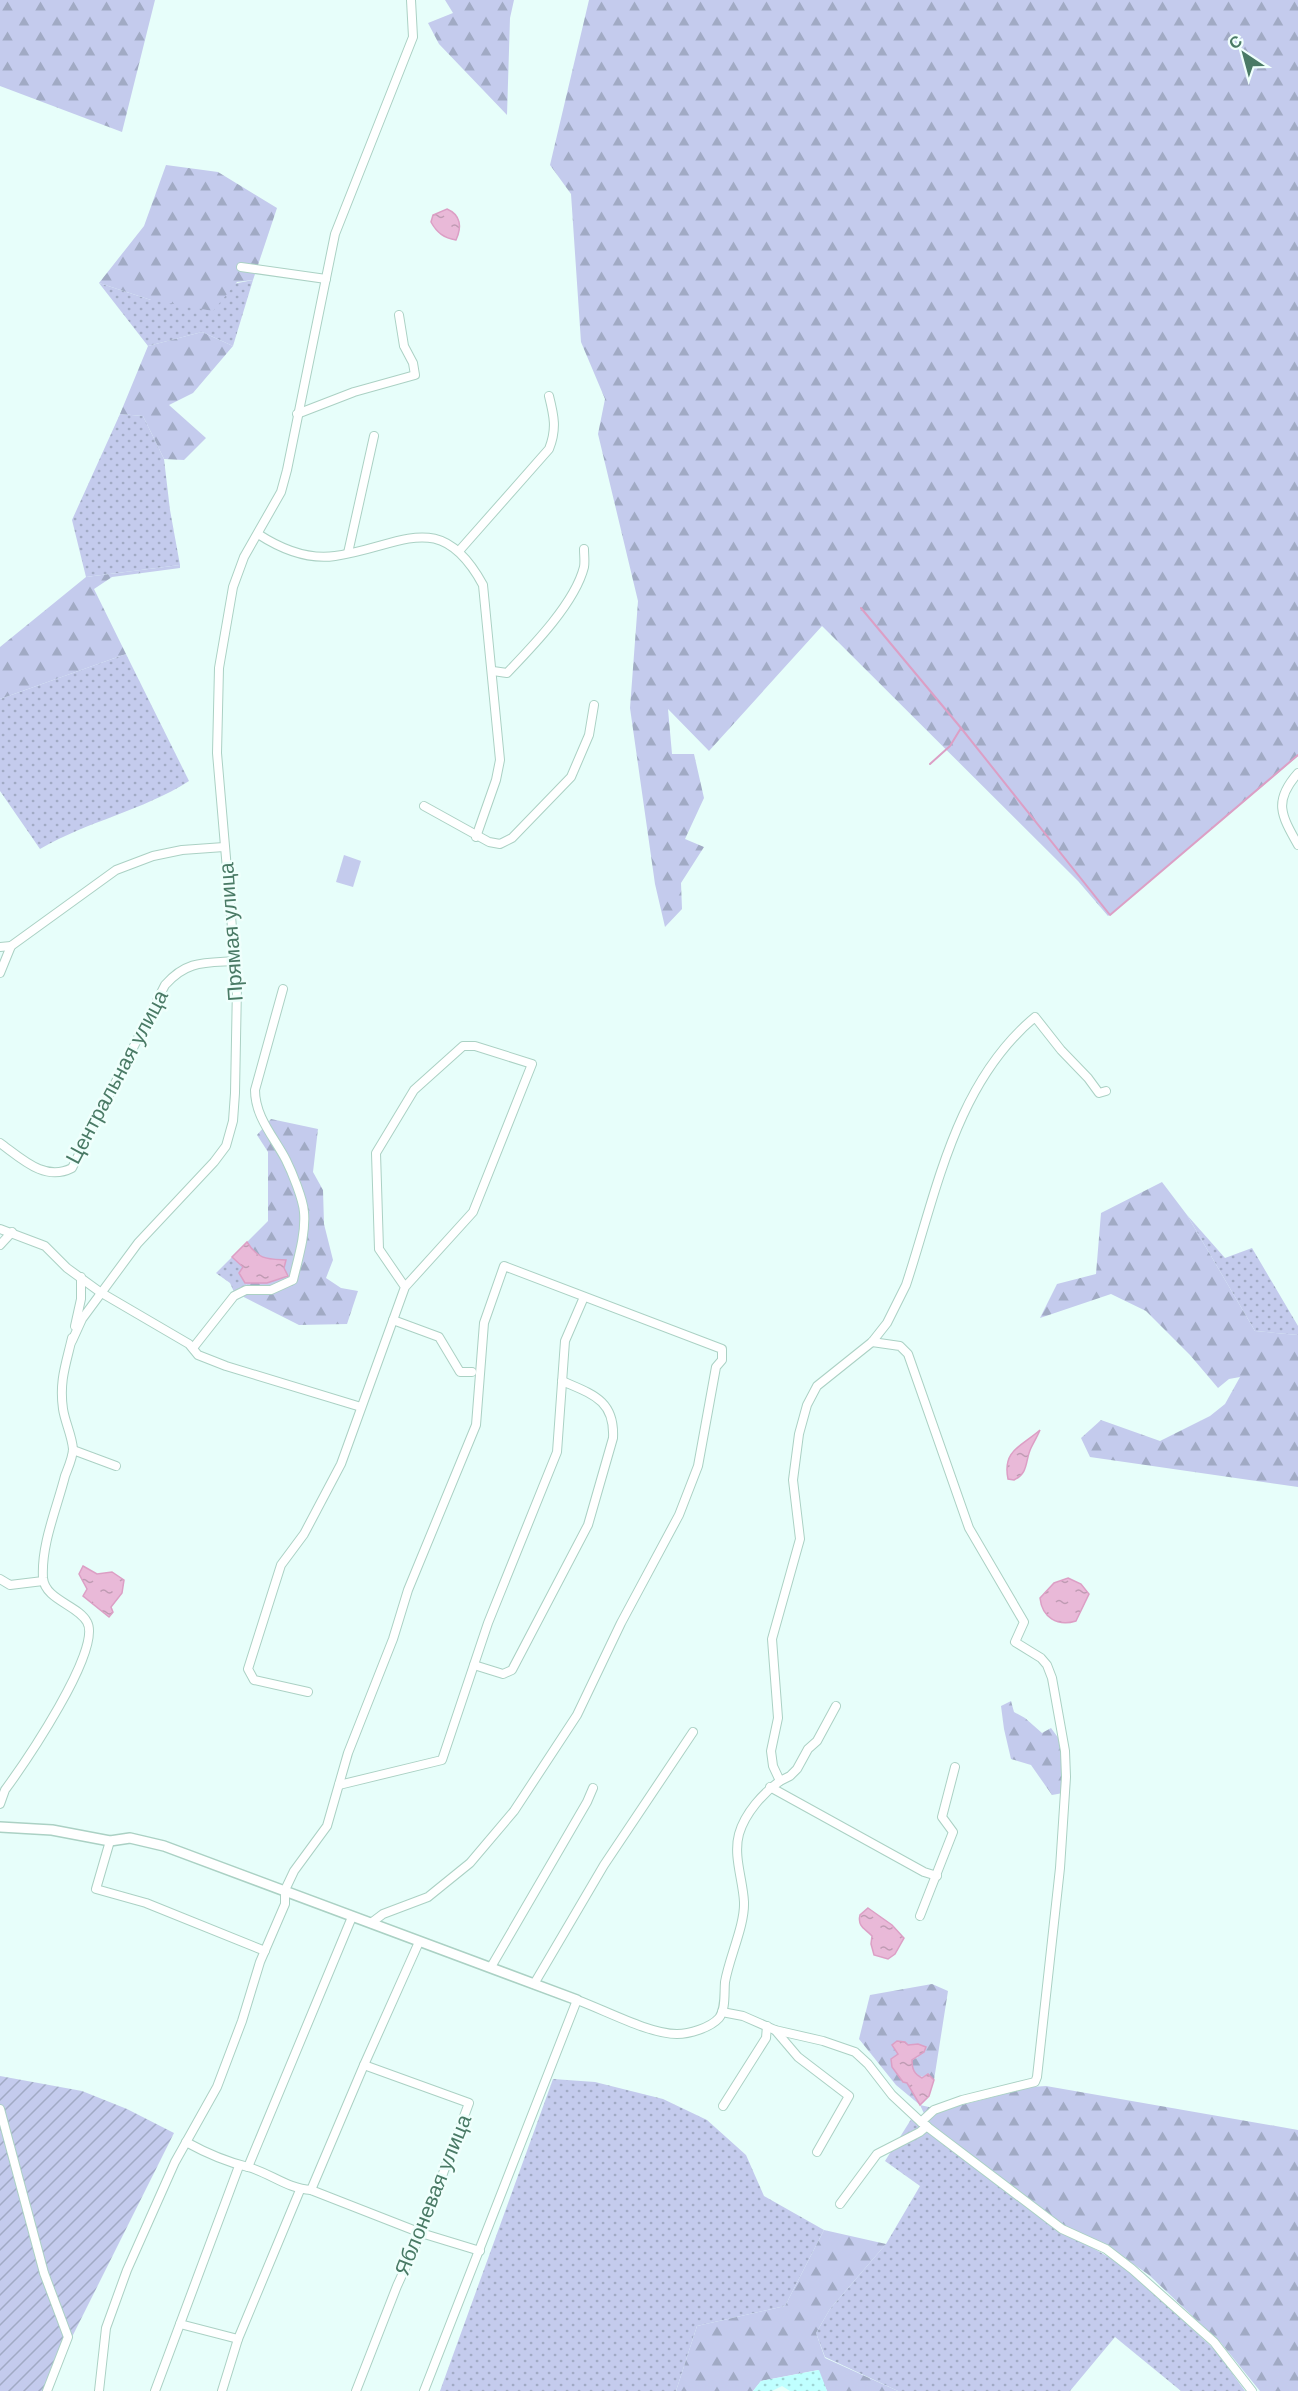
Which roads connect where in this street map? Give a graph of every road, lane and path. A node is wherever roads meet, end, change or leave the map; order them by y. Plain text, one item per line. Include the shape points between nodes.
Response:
1 (411, 0) edge
2 (242, 267) dead end
3 (326, 279) junction
4 (399, 315) dead end
5 (549, 396) dead end
6 (297, 414) junction
7 (374, 436) dead end
8 (258, 534) junction
9 (584, 549) dead end
10 (459, 551) junction
11 (348, 554) junction
12 (493, 671) junction
13 (594, 705) dead end
14 (1298, 773) edge
15 (424, 806) dead end
16 (476, 837) junction
17 (1298, 845) edge
18 (224, 847) junction
19 (11, 946) junction
20 (0, 948) edge
21 (236, 961) junction
22 (0, 973) edge
23 (283, 989) dead end
24 (1106, 1091) dead end
25 (0, 1143) edge
26 (0, 1228) edge
27 (12, 1232) junction
28 (0, 1245) edge
29 (81, 1277) junction
30 (405, 1287) junction
31 (100, 1292) junction
32 (584, 1297) junction
33 (393, 1320) junction
34 (72, 1341) junction
35 (872, 1342) junction
36 (193, 1348) junction
37 (472, 1372) dead end
38 (562, 1381) junction
39 (361, 1407) junction
40 (73, 1449) junction
41 (116, 1466) dead end
42 (0, 1579) edge
43 (43, 1581) junction
44 (474, 1665) junction
45 (308, 1692) dead end
46 (836, 1706) dead end
47 (693, 1732) dead end
48 (955, 1767) dead end
49 (780, 1781) junction
50 (339, 1785) junction
51 (770, 1787) junction
52 (592, 1788) dead end
53 (0, 1804) edge
54 (0, 1827) edge
55 (110, 1841) junction
56 (937, 1876) junction
57 (285, 1890) junction
58 (920, 1916) dead end
59 (352, 1917) junction
60 (371, 1923) junction
61 (419, 1942) junction
62 (265, 1951) junction
63 (491, 1967) junction
64 (534, 1984) junction
65 (577, 2000) junction
66 (722, 2012) junction
67 (767, 2026) junction
68 (775, 2030) junction
69 (364, 2065) junction
70 (723, 2106) dead end
71 (0, 2109) edge
72 (924, 2124) junction
73 (186, 2142) junction
74 (817, 2152) dead end
75 (238, 2166) junction
76 (248, 2167) junction
77 (300, 2190) junction
78 (311, 2190) junction
79 (840, 2204) dead end
80 (421, 2233) junction
81 (480, 2251) junction
82 (180, 2324) junction
83 (238, 2339) junction
84 (47, 2391) edge
85 (99, 2391) edge
86 (155, 2391) edge
87 (222, 2391) edge
88 (356, 2391) edge
89 (424, 2391) edge
90 (1252, 2391) edge

1 - 3 street, Прямая улица via 413,37 335,234
2 - 3 street
3 - 6 street, Прямая улица
4 - 6 street via 404,346 415,375 354,392
5 - 10 street via 555,430 549,449
6 - 8 street, Прямая улица via 281,492
7 - 11 street
8 - 11 street via 298,554
8 - 18 street, Прямая улица via 232,587 219,668 217,753
9 - 12 street via 584,566 575,590 534,645 507,673
10 - 11 street via 442,541 420,537
10 - 12 street via 483,585
12 - 16 street via 500,760
13 - 16 street via 589,735 571,777 512,838 500,844
14 - 17 street via 1283,792 1282,811
15 - 16 street
18 - 19 street via 153,856 116,870
18 - 21 street, Прямая улица
19 - 20 street
19 - 22 street
21 - 25 street, Центральная улица via 192,965 165,985 72,1168 51,1173 33,1167
21 - 31 street, Прямая улица via 235,1093 226,1146
23 - 36 street via 255,1090 258,1112 287,1162 304,1212 293,1280 271,1290 246,1290 234,1296
24 - 35 street via 1099,1093 1035,1017 1007,1043 979,1083 949,1149 906,1285 887,1323
26 - 27 street
27 - 28 street
27 - 29 street via 45,1246
29 - 31 street
29 - 34 street via 81,1299
30 - 30 street via 379,1249 376,1153 396,1117 414,1090 463,1046 475,1046 532,1064 473,1212
30 - 33 street
31 - 34 street, Прямая улица
31 - 36 street
32 - 38 street via 565,1341
32 - 50 street via 504,1266 484,1323 476,1425 408,1590
32 - 60 street via 722,1349 698,1466 679,1515 621,1623 588,1695 514,1811 447,1884
33 - 37 street via 439,1337 460,1372
33 - 39 street
34 - 40 street via 61,1384
35 - 49 street via 817,1386 799,1434 794,1480 800,1539 772,1646 778,1718 771,1751
35 - 72 street via 900,1346 908,1354 969,1528 1024,1622 1015,1642 1047,1665 1065,1751 1060,1868 1037,2077 1035,2082 934,2110
36 - 39 street via 198,1355 226,1366
38 - 44 street via 557,1452
38 - 44 street via 594,1395 608,1408 613,1426 588,1525 512,1670 503,1674
39 - 45 street via 327,1493 281,1565 248,1669 254,1680
40 - 41 street
40 - 43 street via 48,1537
42 - 43 street via 10,1586
43 - 53 street via 53,1594 87,1620 91,1631 64,1699 5,1790
44 - 50 street via 442,1760
46 - 49 street via 797,1768
47 - 64 street via 616,1845
48 - 56 street via 942,1817 953,1832
49 - 51 street
50 - 57 street via 327,1826
51 - 56 street via 831,1823
51 - 66 street via 753,1807 738,1839 744,1905 725,1982
52 - 63 street
54 - 55 street via 52,1830
55 - 57 street via 130,1838 164,1846
55 - 62 street via 96,1889 146,1903
56 - 58 street
57 - 59 street
57 - 62 street via 285,1904
59 - 60 street
59 - 76 street
60 - 61 street
61 - 63 street
61 - 69 street
62 - 73 street via 218,2087
63 - 64 street
64 - 65 street
65 - 66 street via 661,2032 678,2034 709,2025
65 - 81 street
66 - 67 street
67 - 68 street
67 - 70 street via 766,2038
68 - 72 street via 855,2052 892,2095
68 - 74 street via 798,2057 849,2096
69 - 78 street
69 - 80 street, Яблоневая улица via 469,2103
71 - 84 street via 44,2273 68,2337
72 - 79 street via 920,2132 877,2154
72 - 90 street via 1062,2229 1106,2249 1132,2269 1214,2342
73 - 75 street
73 - 85 street via 114,2304 106,2328
75 - 76 street
75 - 82 street
76 - 77 street
77 - 78 street
77 - 83 street
78 - 80 street
80 - 81 street
80 - 88 street, Яблоневая улица
81 - 89 street
82 - 83 street
82 - 86 street
83 - 87 street

